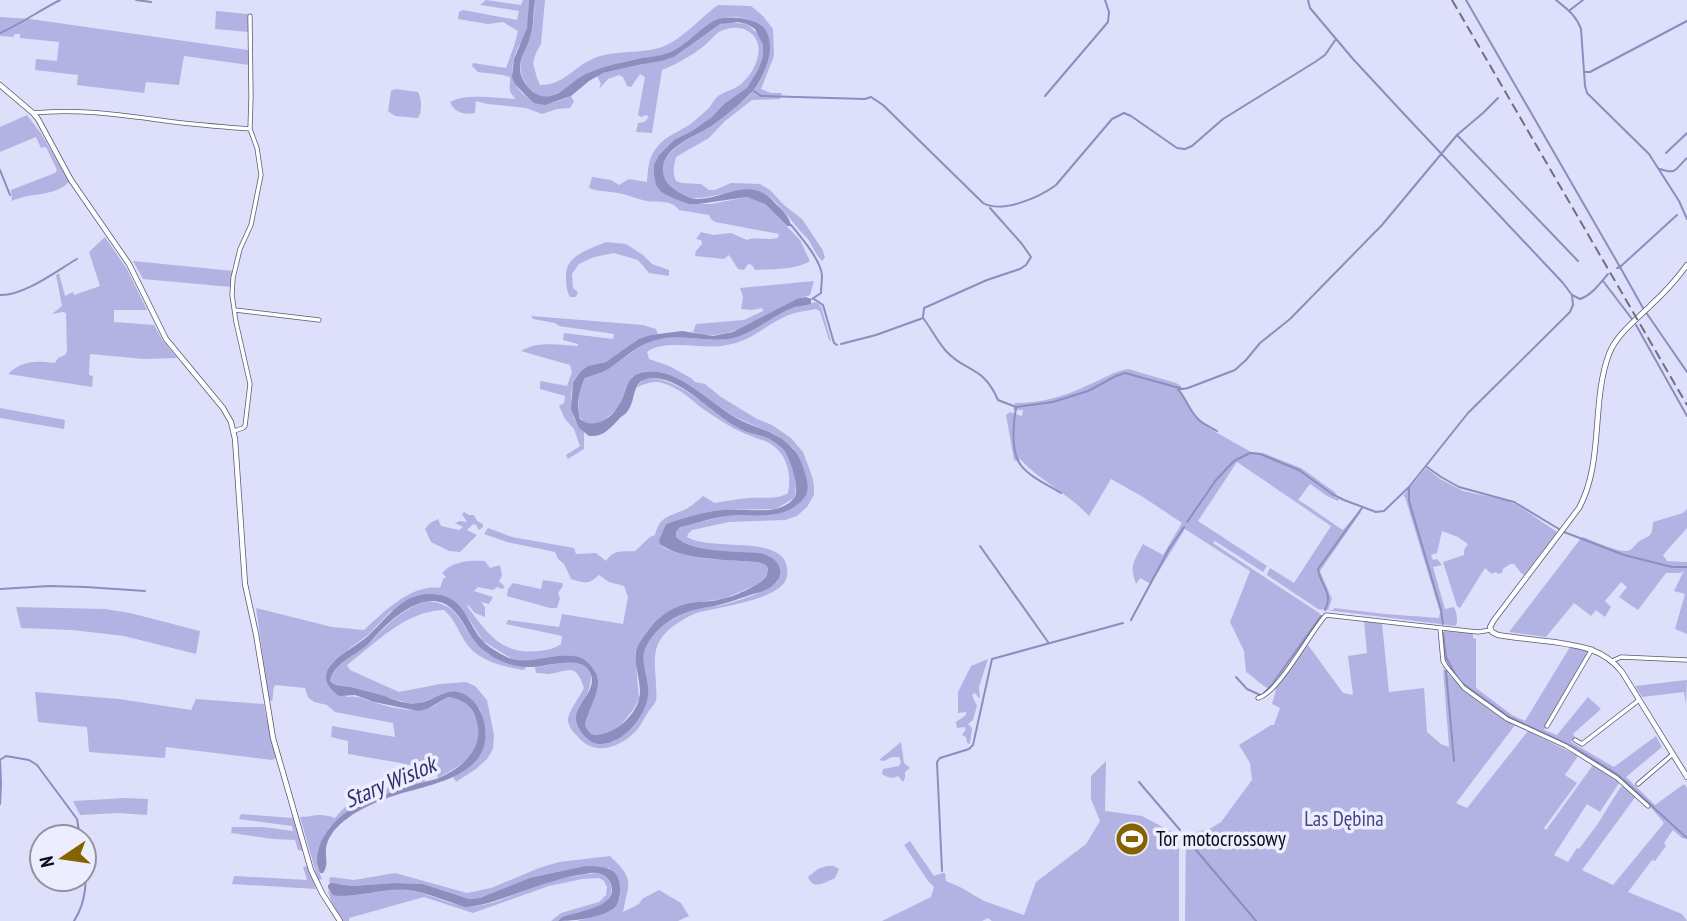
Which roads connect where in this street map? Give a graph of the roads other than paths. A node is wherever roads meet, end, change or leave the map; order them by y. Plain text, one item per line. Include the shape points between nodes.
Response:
1 (250, 16) dead end
2 (0, 85) edge
3 (33, 113) junction
4 (250, 129) junction
5 (1687, 265) edge
6 (233, 310) junction
7 (319, 320) dead end
8 (234, 431) junction
9 (1440, 628) junction
10 (1491, 630) junction
11 (1592, 649) junction
12 (1687, 660) edge
13 (1612, 661) junction
14 (1258, 698) dead end
15 (1639, 700) junction
16 (1547, 726) dead end
17 (1575, 740) dead end
18 (1673, 754) junction
19 (1687, 777) edge
20 (1638, 784) dead end
21 (1648, 806) dead end
22 (340, 921) edge

1 - 4 street
2 - 3 street
3 - 4 street via 104,113
3 - 8 street via 71,180 129,264 166,339 223,408
4 - 6 street via 261,175 233,278
5 - 10 street via 1612,348 1587,492
6 - 7 street
6 - 8 street via 250,384 245,426
8 - 22 street via 245,584 273,738 311,870
9 - 10 street
9 - 14 street via 1326,615 1278,682
9 - 21 street via 1443,660 1464,688 1507,719 1566,746 1618,778
10 - 11 street
11 - 13 street
11 - 16 street
12 - 13 street via 1621,657
13 - 15 street
15 - 17 street via 1582,744
15 - 18 street
18 - 19 street
18 - 20 street

